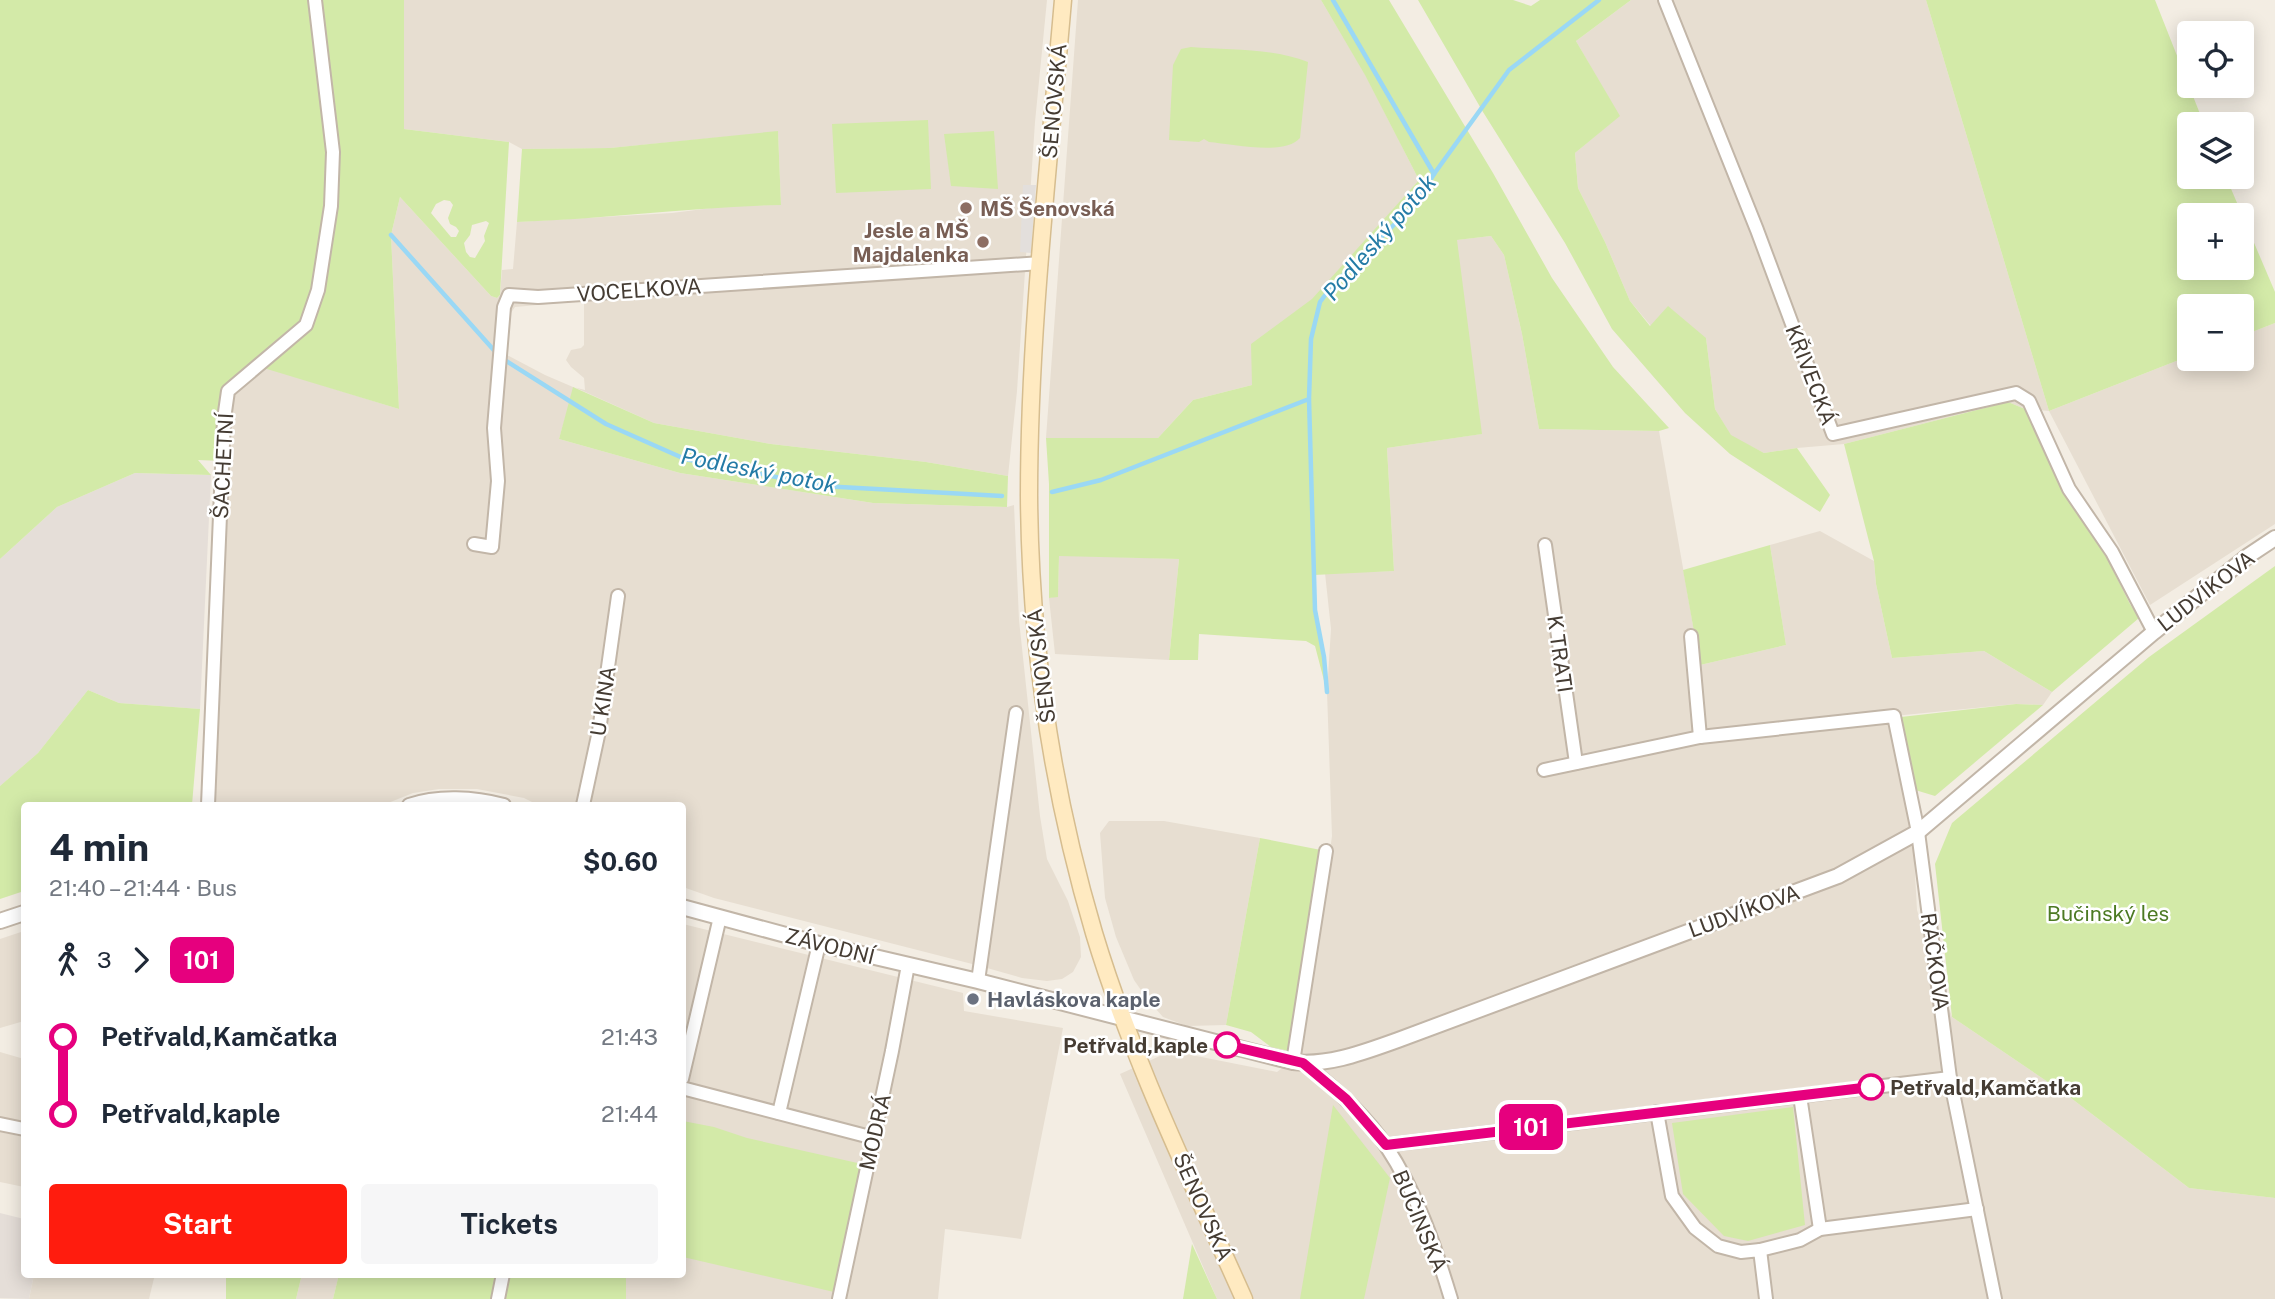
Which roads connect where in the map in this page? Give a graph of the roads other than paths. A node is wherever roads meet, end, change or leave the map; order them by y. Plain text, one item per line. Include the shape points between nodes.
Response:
1 (315, 0) edge
2 (1063, 0) edge
3 (1665, 0) edge
4 (1041, 263) junction
5 (2275, 538) edge
6 (474, 544) dead end
7 (1545, 545) dead end
8 (618, 596) dead end
9 (2154, 632) junction
10 (1691, 636) dead end
11 (1016, 713) dead end
12 (1700, 737) junction
13 (1576, 763) junction
14 (1544, 770) dead end
15 (208, 802) edge
16 (422, 802) edge
17 (484, 802) edge
18 (584, 802) edge
19 (1918, 832) junction
20 (1326, 851) dead end
21 (686, 908) edge
22 (21, 914) edge
23 (720, 918) junction
24 (0, 921) edge
25 (819, 944) junction
26 (908, 965) junction
27 (978, 981) junction
28 (1122, 1019) junction
29 (686, 1062) edge
30 (1298, 1062) junction
31 (1950, 1078) junction
32 (686, 1088) edge
33 (1800, 1096) junction
34 (1657, 1112) junction
35 (779, 1113) junction
36 (0, 1124) edge
37 (21, 1128) edge
38 (874, 1138) junction
39 (1386, 1145) junction
40 (1977, 1209) junction
41 (1820, 1229) junction
42 (1760, 1250) junction
43 (502, 1278) edge
44 (498, 1299) edge
45 (839, 1299) edge
46 (1244, 1299) edge
47 (1451, 1299) edge
48 (1766, 1299) edge
49 (1995, 1299) edge

1 - 15 street, ŠACHETNÍ via 333,152 331,206 318,290 306,324 228,391
2 - 4 main road, ŠENOVSKÁ
3 - 9 street, KŘIVECKÁ via 1833,434 2016,393 2029,401 2069,489 2112,552
4 - 6 street, VOCELKOVA via 538,297 509,295 504,307 494,428 498,481 492,547
4 - 28 main road, ŠENOVSKÁ via 1030,495 1037,637 1055,771 1072,852
5 - 9 street, LUDVÍKOVA
7 - 13 street, K TRATI
8 - 18 street, U KINA
9 - 19 street, LUDVÍKOVA
10 - 12 street
11 - 27 street
12 - 13 street
12 - 19 street, RÁČKOVA via 1894,716
13 - 14 street
16 - 17 street
19 - 30 street, LUDVÍKOVA via 1838,876 1371,1050 1337,1060
19 - 31 street, RÁČKOVA
20 - 30 street
21 - 23 street, ZÁVODNÍ
22 - 24 street
23 - 25 street, ZÁVODNÍ
23 - 29 street
25 - 26 street, ZÁVODNÍ
25 - 35 street
26 - 27 street, ZÁVODNÍ
26 - 38 street, MODRÁ
27 - 28 street, ZÁVODNÍ
28 - 30 street, LUDVÍKOVA
28 - 46 main road, ŠENOVSKÁ
30 - 39 street, BUČINSKÁ via 1346,1099
31 - 33 street, BUČINSKÁ
31 - 40 street, RÁČKOVA
32 - 35 street
33 - 34 street, BUČINSKÁ
33 - 41 street
34 - 39 street, BUČINSKÁ
34 - 42 street via 1672,1196 1695,1228 1717,1245 1741,1252
35 - 38 street
36 - 37 street
38 - 45 street, MODRÁ
39 - 47 street, BUČINSKÁ via 1426,1224
40 - 41 street
40 - 49 street, RÁČKOVA
41 - 42 street via 1800,1240
42 - 48 street
43 - 44 street

